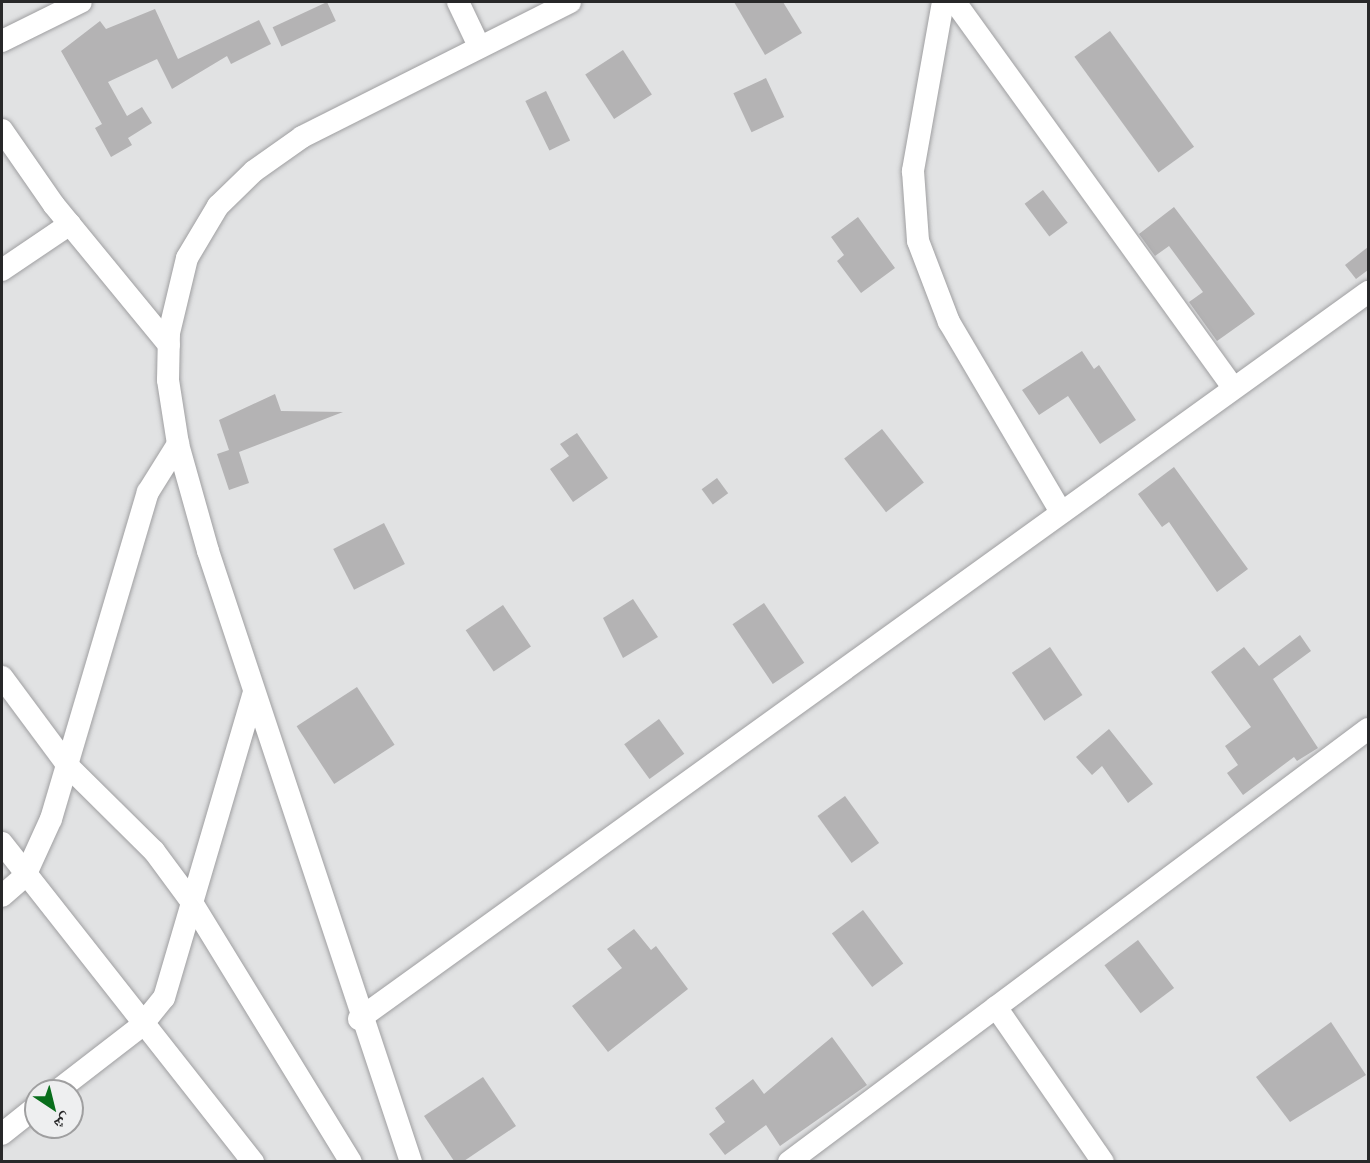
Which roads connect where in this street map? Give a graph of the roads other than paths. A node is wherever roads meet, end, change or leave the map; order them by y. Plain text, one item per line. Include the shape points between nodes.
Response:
1 (81, 2) edge
2 (458, 2) edge
3 (570, 2) edge
4 (943, 2) edge
5 (955, 2) edge
6 (2, 40) edge
7 (479, 46) junction
8 (2, 130) edge
9 (70, 224) junction
10 (2, 270) edge
11 (1368, 292) edge
12 (169, 345) junction
13 (1233, 387) junction
14 (178, 444) junction
15 (1061, 512) junction
16 (2, 677) edge
17 (254, 693) junction
18 (1368, 729) edge
19 (68, 766) junction
20 (2, 843) edge
21 (25, 876) junction
22 (2, 896) edge
23 (191, 901) junction
24 (996, 1007) junction
25 (359, 1019) junction
26 (141, 1026) junction
27 (73, 1079) edge
28 (24, 1117) edge
29 (2, 1134) edge
30 (243, 1158) edge
31 (351, 1161) edge
32 (411, 1161) edge
33 (789, 1161) edge
34 (1103, 1161) edge

1 - 6 street
2 - 7 street
3 - 7 street
4 - 15 street via 913,171 918,241 949,322
5 - 13 street
7 - 12 street via 302,137 236,188 218,206 187,258
8 - 9 street
9 - 10 street
9 - 12 street
11 - 13 street
12 - 14 street via 168,380
13 - 15 street
14 - 17 street
14 - 19 street via 148,492
15 - 25 street
16 - 19 street
17 - 23 street
17 - 25 street
18 - 24 street
19 - 21 street
19 - 23 street via 154,851
20 - 21 street
21 - 22 street
21 - 26 street
23 - 26 street via 164,998
23 - 31 street
24 - 33 street
24 - 34 street
25 - 32 street
26 - 27 street
26 - 30 street
28 - 29 street

